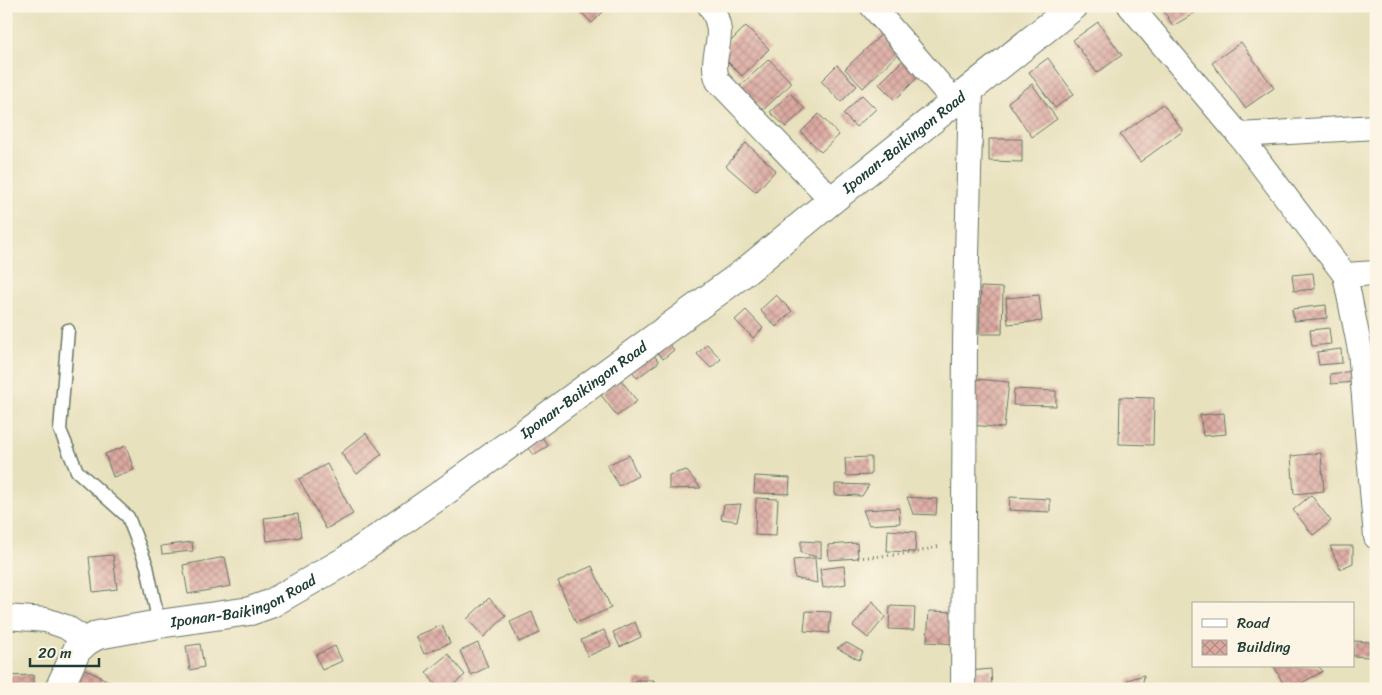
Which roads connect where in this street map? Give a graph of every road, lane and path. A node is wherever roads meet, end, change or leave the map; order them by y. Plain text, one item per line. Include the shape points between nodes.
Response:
1 (710, 6) edge
2 (872, 6) edge
3 (1074, 6) edge
4 (1130, 6) edge
5 (963, 95) junction
6 (1376, 126) edge
7 (1239, 135) junction
8 (832, 200) junction
9 (1376, 273) edge
10 (1346, 275) junction
11 (68, 330) dead end
12 (1376, 537) edge
13 (965, 539) junction
14 (858, 558) dead end
15 (6, 617) edge
16 (159, 624) junction
17 (87, 641) junction
18 (60, 689) edge
19 (963, 689) edge

1 - 8 street via 719,26 720,41 714,71 718,81
2 - 5 street
3 - 5 street, Iponan-Baikingon Road
4 - 7 street
5 - 8 street, Iponan-Baikingon Road
5 - 13 street
6 - 7 street
7 - 10 street
8 - 16 street, Iponan-Baikingon Road via 738,277 440,495 344,561 270,604 250,611
9 - 10 street
10 - 12 street via 1360,350
11 - 16 lane via 60,430 77,471 128,517 147,566
13 - 14 path via 914,553
13 - 19 street
15 - 17 street via 46,620 66,627
16 - 17 street, Iponan-Baikingon Road via 98,635
17 - 18 street via 77,650

